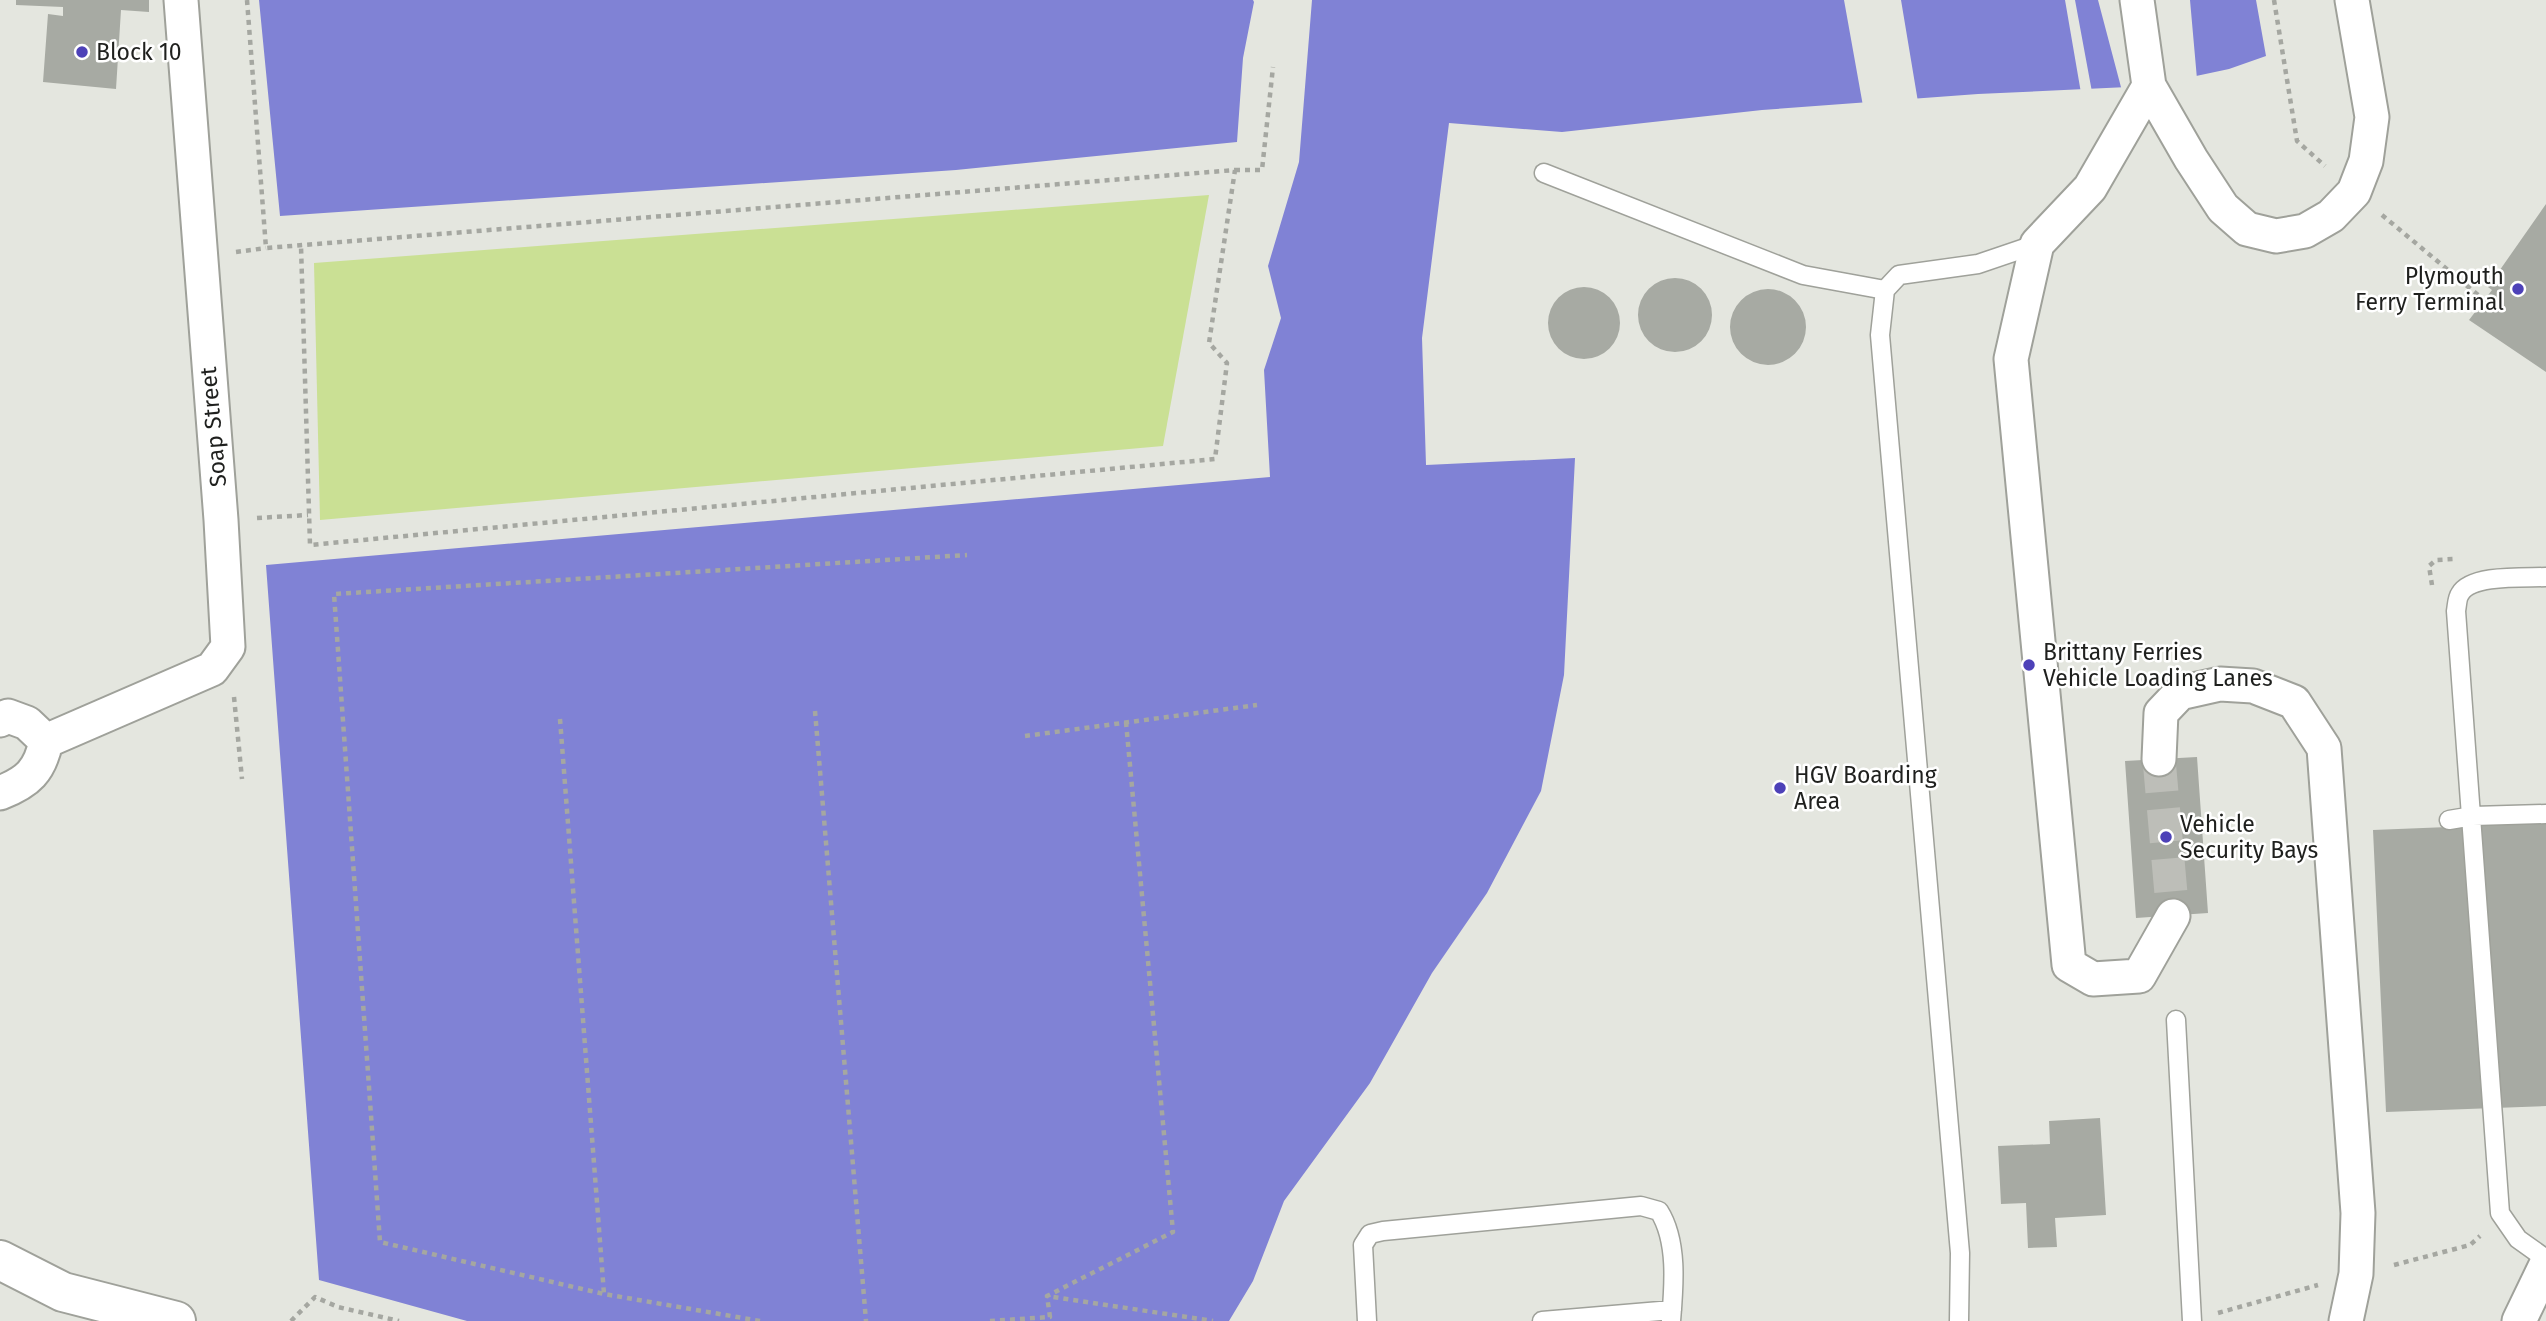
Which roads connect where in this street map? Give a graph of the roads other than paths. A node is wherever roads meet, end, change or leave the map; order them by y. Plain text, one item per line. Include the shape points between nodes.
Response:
1 (181, 0) edge
2 (2137, 0) edge
3 (2352, 0) edge
4 (2149, 86) junction
5 (1544, 173) dead end
6 (2037, 244) junction
7 (1885, 290) junction
8 (2546, 577) edge
9 (0, 720) edge
10 (46, 741) junction
11 (2160, 759) tunnel mouth
12 (0, 793) edge
13 (2546, 814) edge
14 (2473, 816) junction
15 (2449, 820) dead end
16 (2173, 916) tunnel mouth
17 (2176, 1020) dead end
18 (2546, 1259) edge
19 (0, 1260) edge
20 (2546, 1265) edge
21 (1672, 1316) edge
22 (176, 1321) edge
23 (1367, 1321) edge
24 (1542, 1321) edge
25 (1959, 1321) edge
26 (2192, 1321) edge
27 (2346, 1321) edge
28 (2519, 1321) edge

1 - 10 street, Soap Street via 228,647 212,669
2 - 4 street
3 - 4 street via 2372,117 2366,161 2354,192 2331,216 2305,231 2276,236 2247,229 2223,208
4 - 6 street via 2090,188
5 - 7 lane via 1803,275
6 - 7 lane via 1978,264 1899,275
6 - 16 street via 2011,359 2069,965 2093,979 2139,976
7 - 25 lane via 1880,335 1960,1253
8 - 14 lane via 2473,583 2460,594 2456,611
9 - 10 street via 8,716 27,723
10 - 12 street via 42,762 19,785
11 - 27 street via 2161,713 2180,693 2220,684 2253,687 2294,702 2325,748 2358,1213 2356,1274
13 - 14 lane
14 - 15 lane
14 - 18 lane via 2500,1213 2518,1239
17 - 26 lane
19 - 22 street via 63,1292
20 - 28 street
21 - 23 lane via 1667,1223 1659,1210 1641,1206 1370,1234 1363,1245
21 - 24 lane

